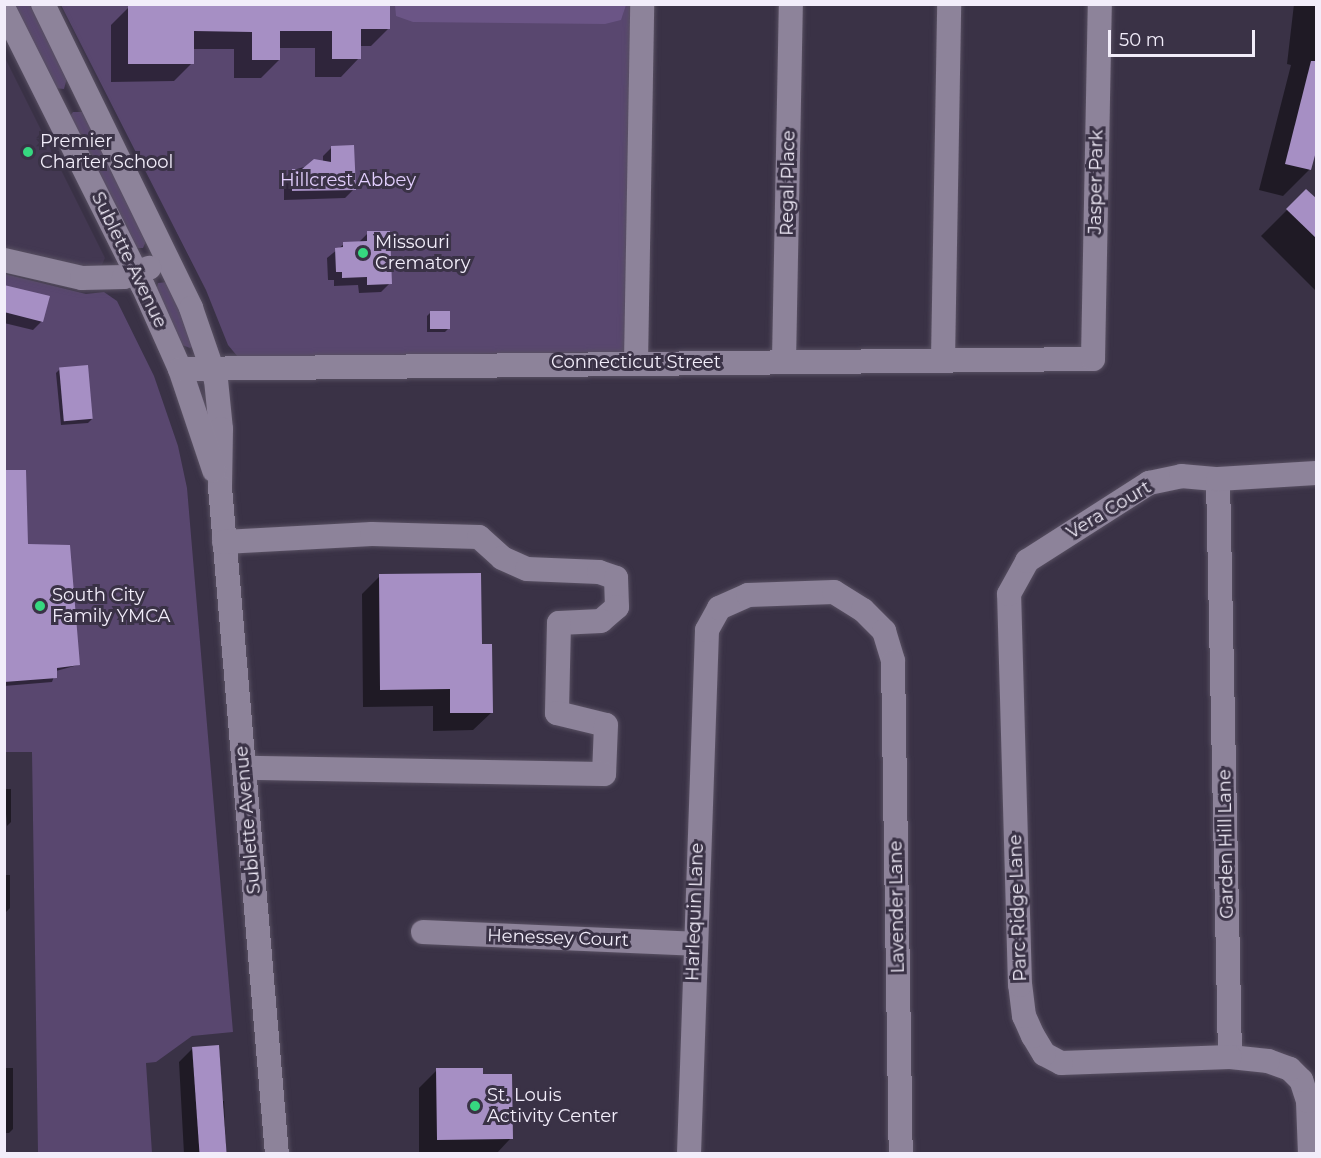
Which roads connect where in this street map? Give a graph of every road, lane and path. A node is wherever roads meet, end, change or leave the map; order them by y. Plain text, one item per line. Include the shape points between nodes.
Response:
1 (43, 4) edge
2 (642, 4) edge
3 (791, 4) edge
4 (949, 4) edge
5 (1100, 4) edge
6 (4, 9) edge
7 (168, 259) junction
8 (4, 260) edge
9 (137, 273) junction
10 (1093, 359) joint
11 (943, 360) junction
12 (784, 361) junction
13 (636, 362) junction
14 (180, 369) junction
15 (213, 369) junction
16 (1317, 473) edge
17 (1218, 479) junction
18 (220, 486) junction
19 (224, 542) junction
20 (1021, 572) joint
21 (704, 671) joint
22 (244, 768) junction
23 (423, 932) dead end
24 (694, 944) junction
25 (1230, 1057) junction
26 (277, 1154) edge
27 (689, 1154) edge
28 (901, 1154) edge
29 (1310, 1154) edge

1 - 7 street, Sublette Avenue
2 - 13 street
3 - 12 street, Regal Place
4 - 11 street
5 - 10 street, Jasper Park
6 - 9 street, Sublette Avenue
7 - 9 street
7 - 15 street, Sublette Avenue
8 - 9 street via 82,278
9 - 14 street, Sublette Avenue
10 - 11 street, Connecticut Street
11 - 12 street, Connecticut Street
12 - 13 street, Connecticut Street
13 - 15 street, Connecticut Street
14 - 15 street, Connecticut Street
14 - 18 street, Sublette Avenue
15 - 18 street, Sublette Avenue via 221,429
16 - 17 street, Vera Court
17 - 20 street, Vera Court via 1181,476 1149,483 1030,559
17 - 25 street, Garden Hill Lane
18 - 19 street, Sublette Avenue
19 - 22 street, Sublette Avenue
19 - 22 street via 372,534 479,537 502,558 527,569 598,572 616,578 616,607 601,621 559,623 557,713 606,725 604,774
20 - 25 street, Parc Ridge Lane via 1009,594 1024,1016 1044,1054 1062,1063
21 - 24 street, Harlequin Lane
21 - 28 street, Lavender Lane via 707,630 719,608 748,595 834,592 863,610 884,631 893,661
22 - 26 street, Sublette Avenue
23 - 24 street, Henessey Court
24 - 27 street, Harlequin Lane
25 - 29 street via 1268,1061 1290,1070 1301,1080 1308,1101

